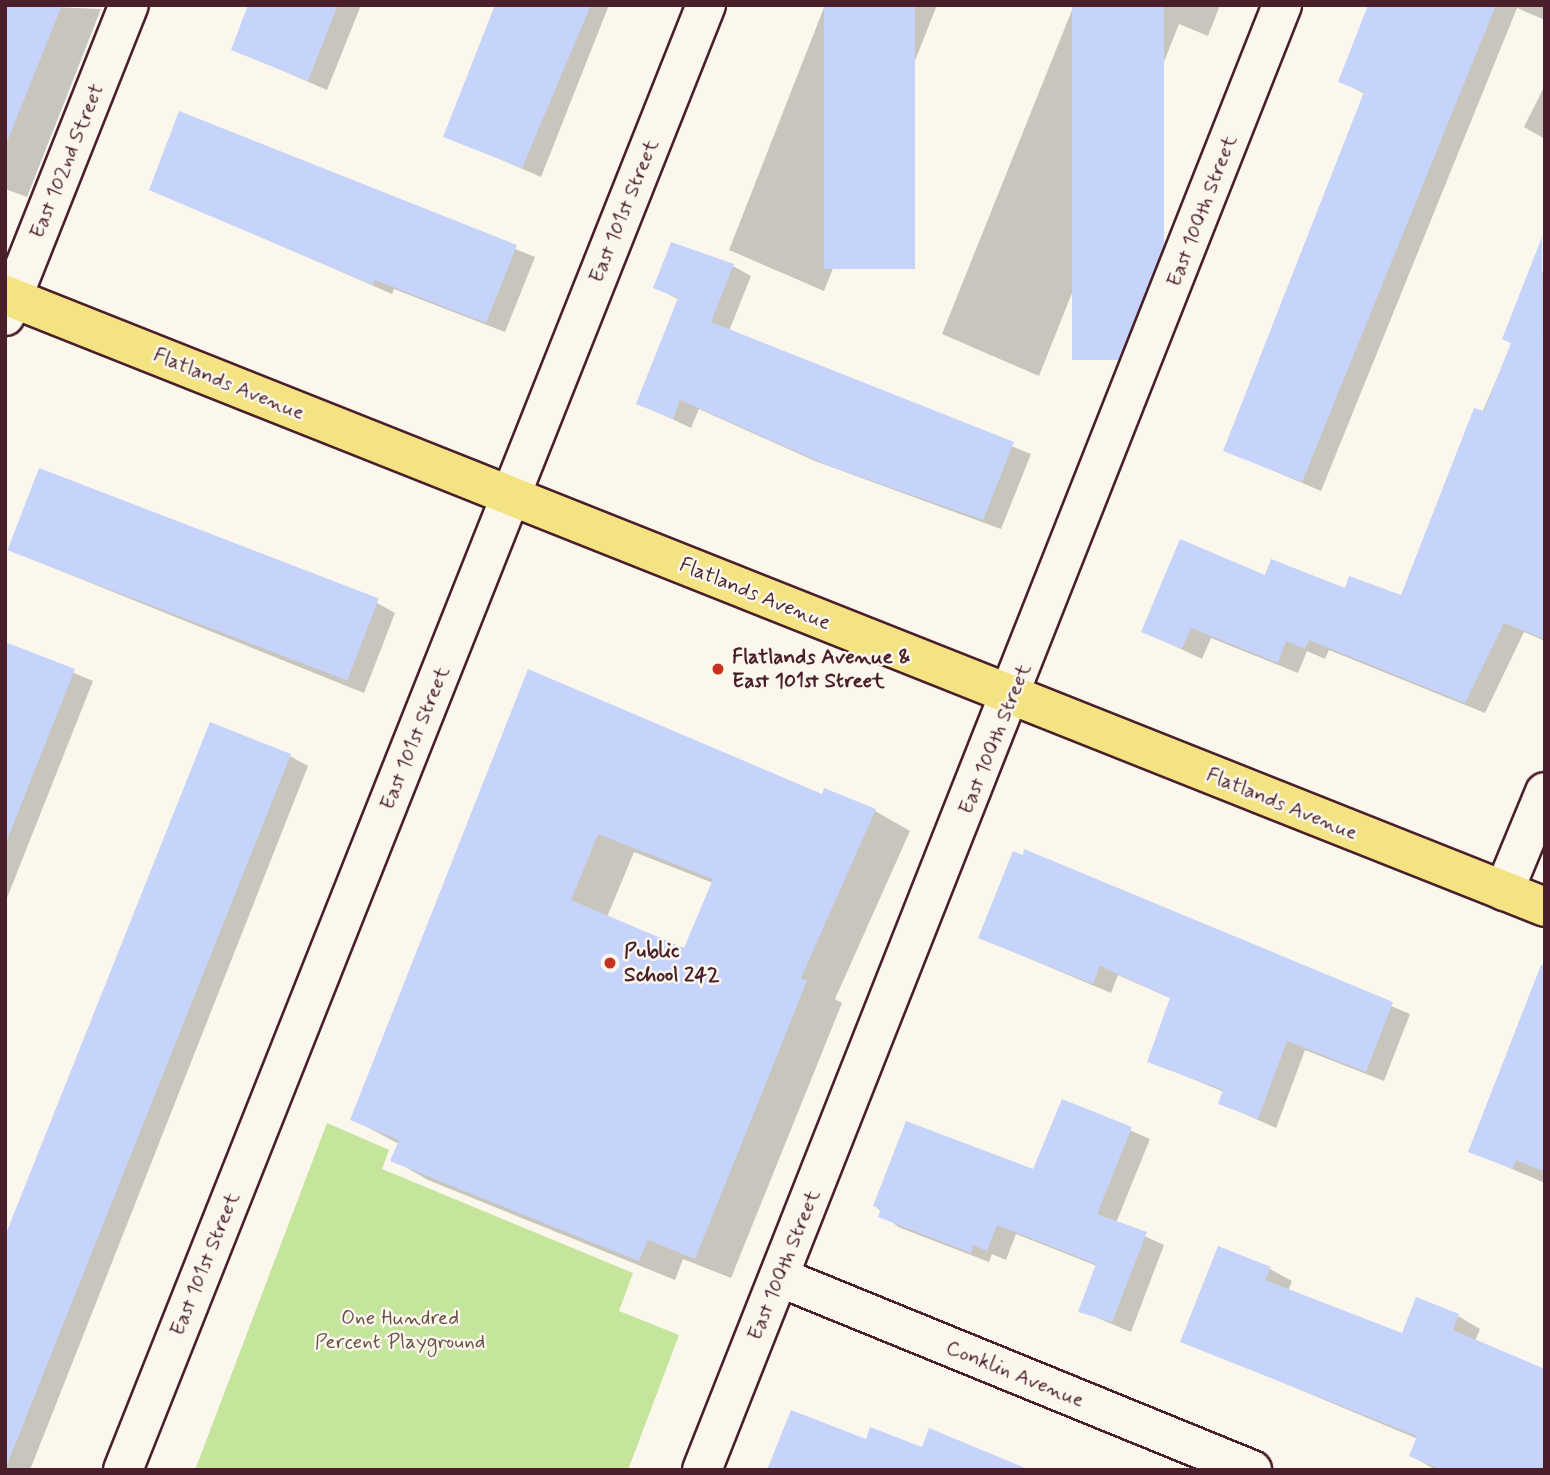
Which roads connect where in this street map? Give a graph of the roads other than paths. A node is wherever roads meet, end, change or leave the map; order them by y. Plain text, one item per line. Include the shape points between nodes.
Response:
1 (129, 5) edge
2 (706, 5) edge
3 (1282, 5) edge
4 (8, 303) edge
5 (510, 496) junction
6 (1012, 697) junction
7 (1545, 792) edge
8 (1504, 891) junction
9 (1545, 908) edge
10 (779, 1277) junction
11 (123, 1470) edge
12 (702, 1470) edge
13 (1252, 1470) edge

1 - 4 street, East 102nd Street
2 - 5 street, East 101st Street
3 - 6 street, East 100th Street
4 - 5 main road, Flatlands Avenue
5 - 6 main road, Flatlands Avenue
5 - 11 street, East 101st Street
6 - 8 main road, Flatlands Avenue
6 - 10 street, East 100th Street
7 - 8 street
8 - 9 main road, Flatlands Avenue
10 - 12 street, East 100th Street
10 - 13 street, Conklin Avenue

